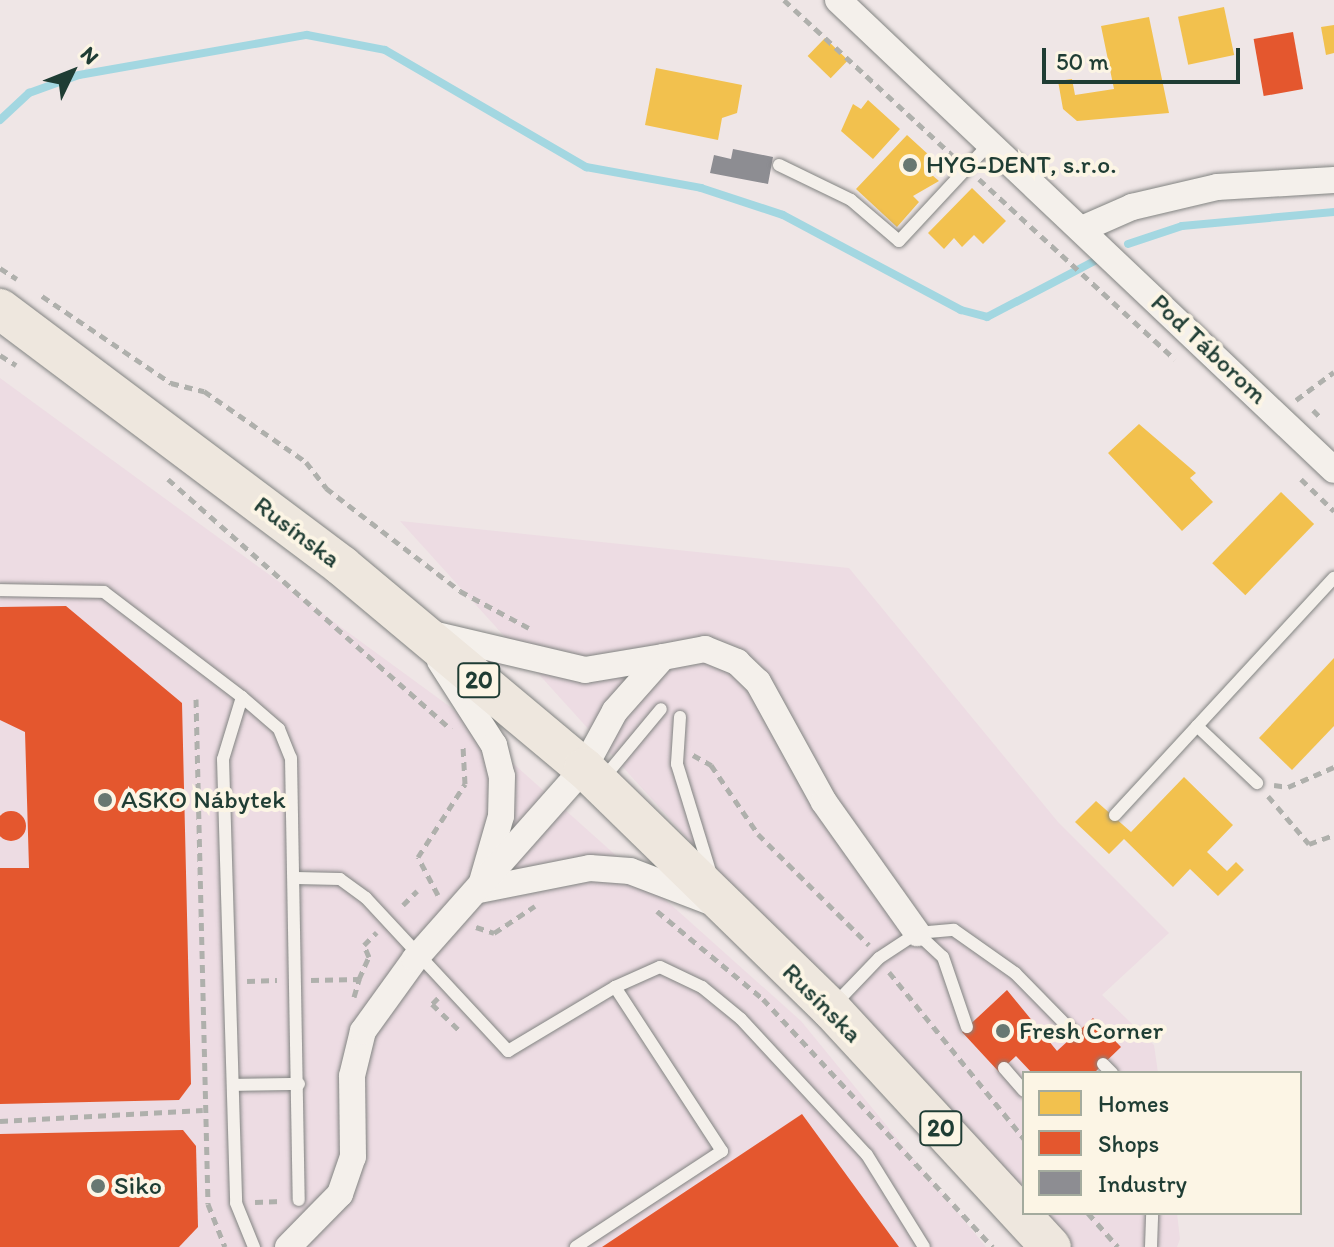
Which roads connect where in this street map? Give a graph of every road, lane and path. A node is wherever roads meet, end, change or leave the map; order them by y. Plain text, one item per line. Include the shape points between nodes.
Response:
1 (784, 0) edge
2 (838, 0) edge
3 (990, 143) junction
4 (779, 165) dead end
5 (967, 168) junction
6 (1334, 180) edge
7 (1082, 229) junction
8 (1093, 283) dead end
9 (0, 309) edge
10 (1334, 372) edge
11 (1279, 416) junction
12 (1334, 470) edge
13 (1334, 578) edge
14 (0, 590) edge
15 (421, 631) junction
16 (663, 657) junction
17 (242, 697) junction
18 (196, 699) dead end
19 (661, 709) dead end
20 (680, 717) dead end
21 (1197, 726) junction
22 (1334, 767) edge
23 (592, 776) junction
24 (1257, 783) junction
25 (1115, 815) dead end
26 (1334, 835) edge
27 (296, 878) junction
28 (479, 890) junction
29 (417, 891) dead end
30 (403, 905) dead end
31 (726, 907) junction
32 (917, 933) junction
33 (415, 959) junction
34 (615, 987) junction
35 (831, 1009) junction
36 (967, 1027) dead end
37 (1075, 1034) dead end
38 (1004, 1068) dead end
39 (299, 1084) junction
40 (233, 1085) junction
41 (1022, 1089) edge
42 (203, 1110) junction
43 (0, 1121) edge
44 (299, 1200) dead end
45 (1090, 1215) edge
46 (1150, 1215) edge
47 (225, 1247) edge
48 (254, 1247) edge
49 (288, 1247) edge
50 (576, 1247) edge
51 (924, 1247) edge
52 (1051, 1247) edge
53 (1118, 1247) edge
54 (1151, 1247) edge

1 - 5 path
2 - 3 street, Pod Táborom
3 - 5 lane
3 - 7 street, Pod Táborom
4 - 5 lane via 851,200 899,241
5 - 8 path
6 - 7 street via 1217,187 1132,207
7 - 11 street, Pod Táborom
9 - 15 main road, Rusínska / 20
10 - 11 path
11 - 12 street, Pod Táborom
13 - 21 lane
14 - 17 lane via 104,592
15 - 16 street via 585,670
15 - 23 main road, Rusínska / 20
15 - 28 street via 494,745 502,776 501,816
16 - 23 street via 615,711
16 - 32 street via 705,649 737,662 758,682 824,802
17 - 27 lane via 279,729 291,758
17 - 40 lane via 223,759
18 - 42 path
19 - 23 lane
20 - 31 lane via 677,764 690,823
21 - 24 lane
21 - 25 lane
22 - 24 path via 1288,787
23 - 28 street
23 - 31 main road, Rusínska / 20
24 - 26 path via 1309,844
27 - 33 lane via 340,879 388,921
27 - 39 lane
28 - 31 street via 590,868 630,871
28 - 33 street
29 - 30 path
31 - 35 main road, Rusínska / 20
32 - 35 lane via 879,958
32 - 36 lane via 943,957
32 - 37 lane via 954,930 1015,973
33 - 34 lane via 508,1051
33 - 49 street via 363,1031 352,1076 353,1157 340,1194
34 - 50 lane via 722,1151
34 - 51 lane via 660,967 702,987 741,1019 867,1155
35 - 52 main road, Rusínska / 20
38 - 41 lane
39 - 40 lane
39 - 44 lane
40 - 48 lane via 236,1203
42 - 43 path
42 - 47 path via 208,1204
45 - 53 path
46 - 54 lane

